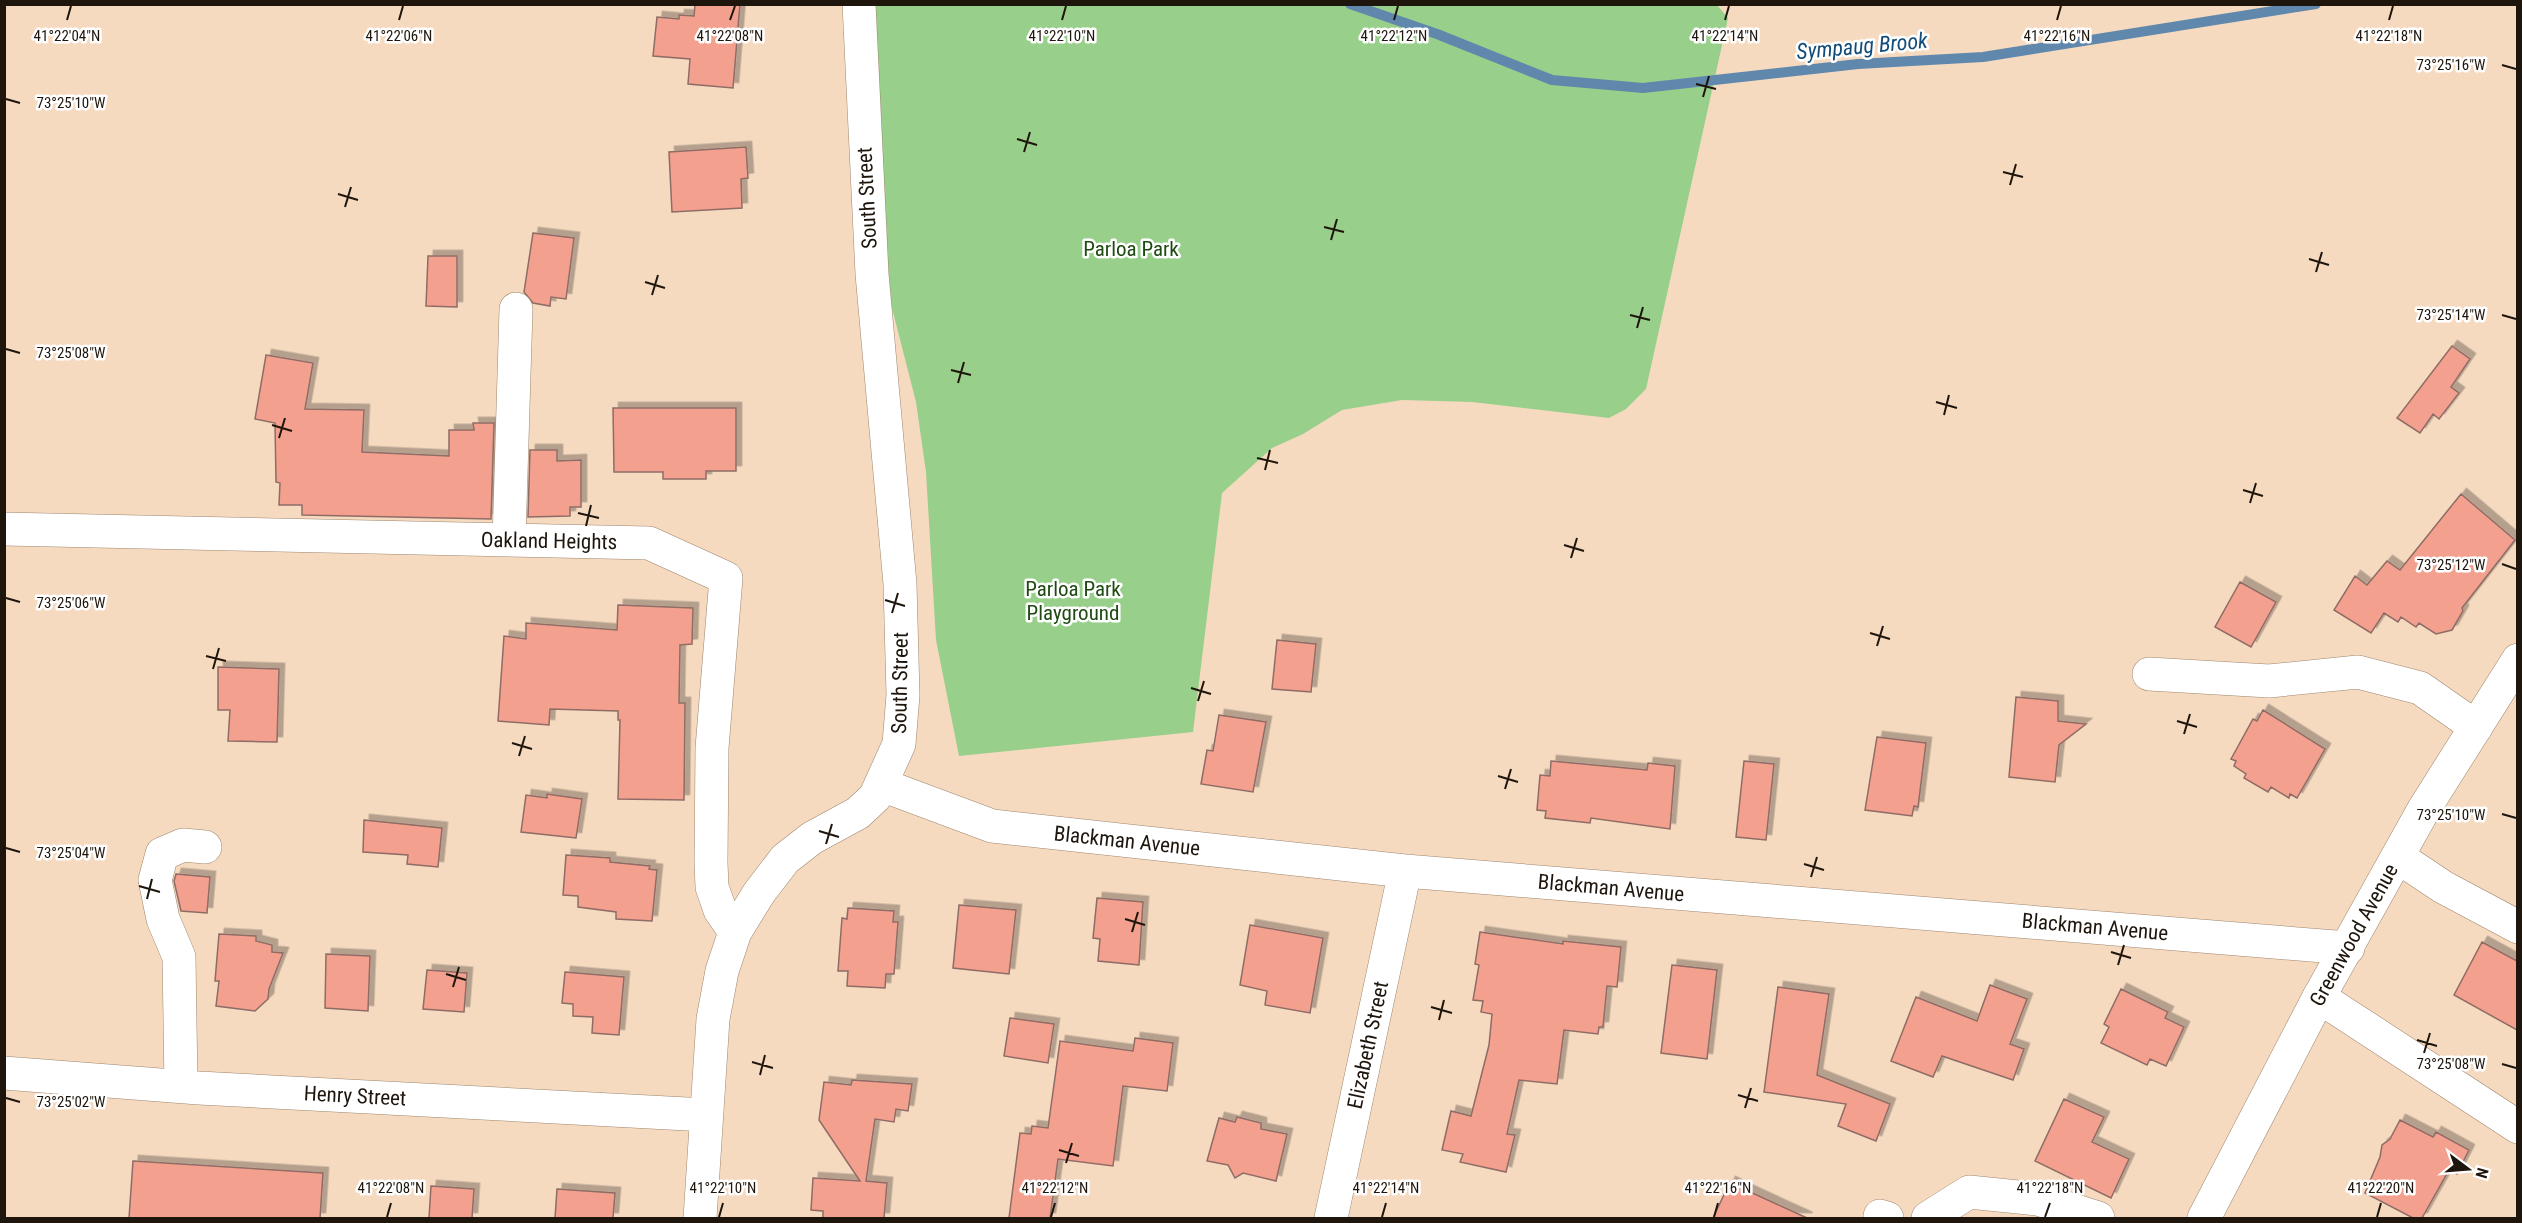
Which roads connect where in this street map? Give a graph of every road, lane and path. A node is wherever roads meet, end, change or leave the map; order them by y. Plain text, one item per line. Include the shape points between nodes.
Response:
1 (859, 4) edge
2 (516, 309) dead end
3 (4, 529) edge
4 (509, 540) junction
5 (2517, 660) edge
6 (2149, 674) dead end
7 (2476, 727) junction
8 (882, 785) junction
9 (205, 847) dead end
10 (2398, 857) junction
11 (1405, 871) junction
12 (2517, 927) edge
13 (735, 932) junction
14 (2348, 948) junction
15 (2319, 997) junction
16 (4, 1073) edge
17 (181, 1086) junction
18 (706, 1115) junction
19 (2517, 1127) edge
20 (700, 1218) edge
21 (1330, 1218) edge
22 (1929, 1218) edge
23 (2098, 1218) edge
24 (2204, 1218) edge

1 - 8 street, South Street via 872,274 900,584 903,695 899,744
2 - 4 street
3 - 4 street, Oakland Heights
4 - 13 street, Oakland Heights via 649,543 726,578 712,748 711,863 712,887 720,910
5 - 7 street, Greenwood Avenue
6 - 7 street via 2269,681 2358,672 2420,687
7 - 10 street, Greenwood Avenue
8 - 11 street, Blackman Avenue via 992,826
8 - 13 street, South Street via 858,813 812,838 785,859
9 - 17 street via 183,845 162,854 155,880 163,919 179,957
10 - 12 street via 2443,887
10 - 14 street, Greenwood Avenue
11 - 14 street, Blackman Avenue
11 - 21 street, Elizabeth Street
13 - 18 street, South Street via 722,971 713,1019
14 - 15 street, Greenwood Avenue
15 - 19 street
15 - 24 street, Greenwood Avenue
16 - 17 street, Henry Street
17 - 18 street, Henry Street
18 - 20 street, South Street
22 - 23 street via 1969,1192 2038,1199

